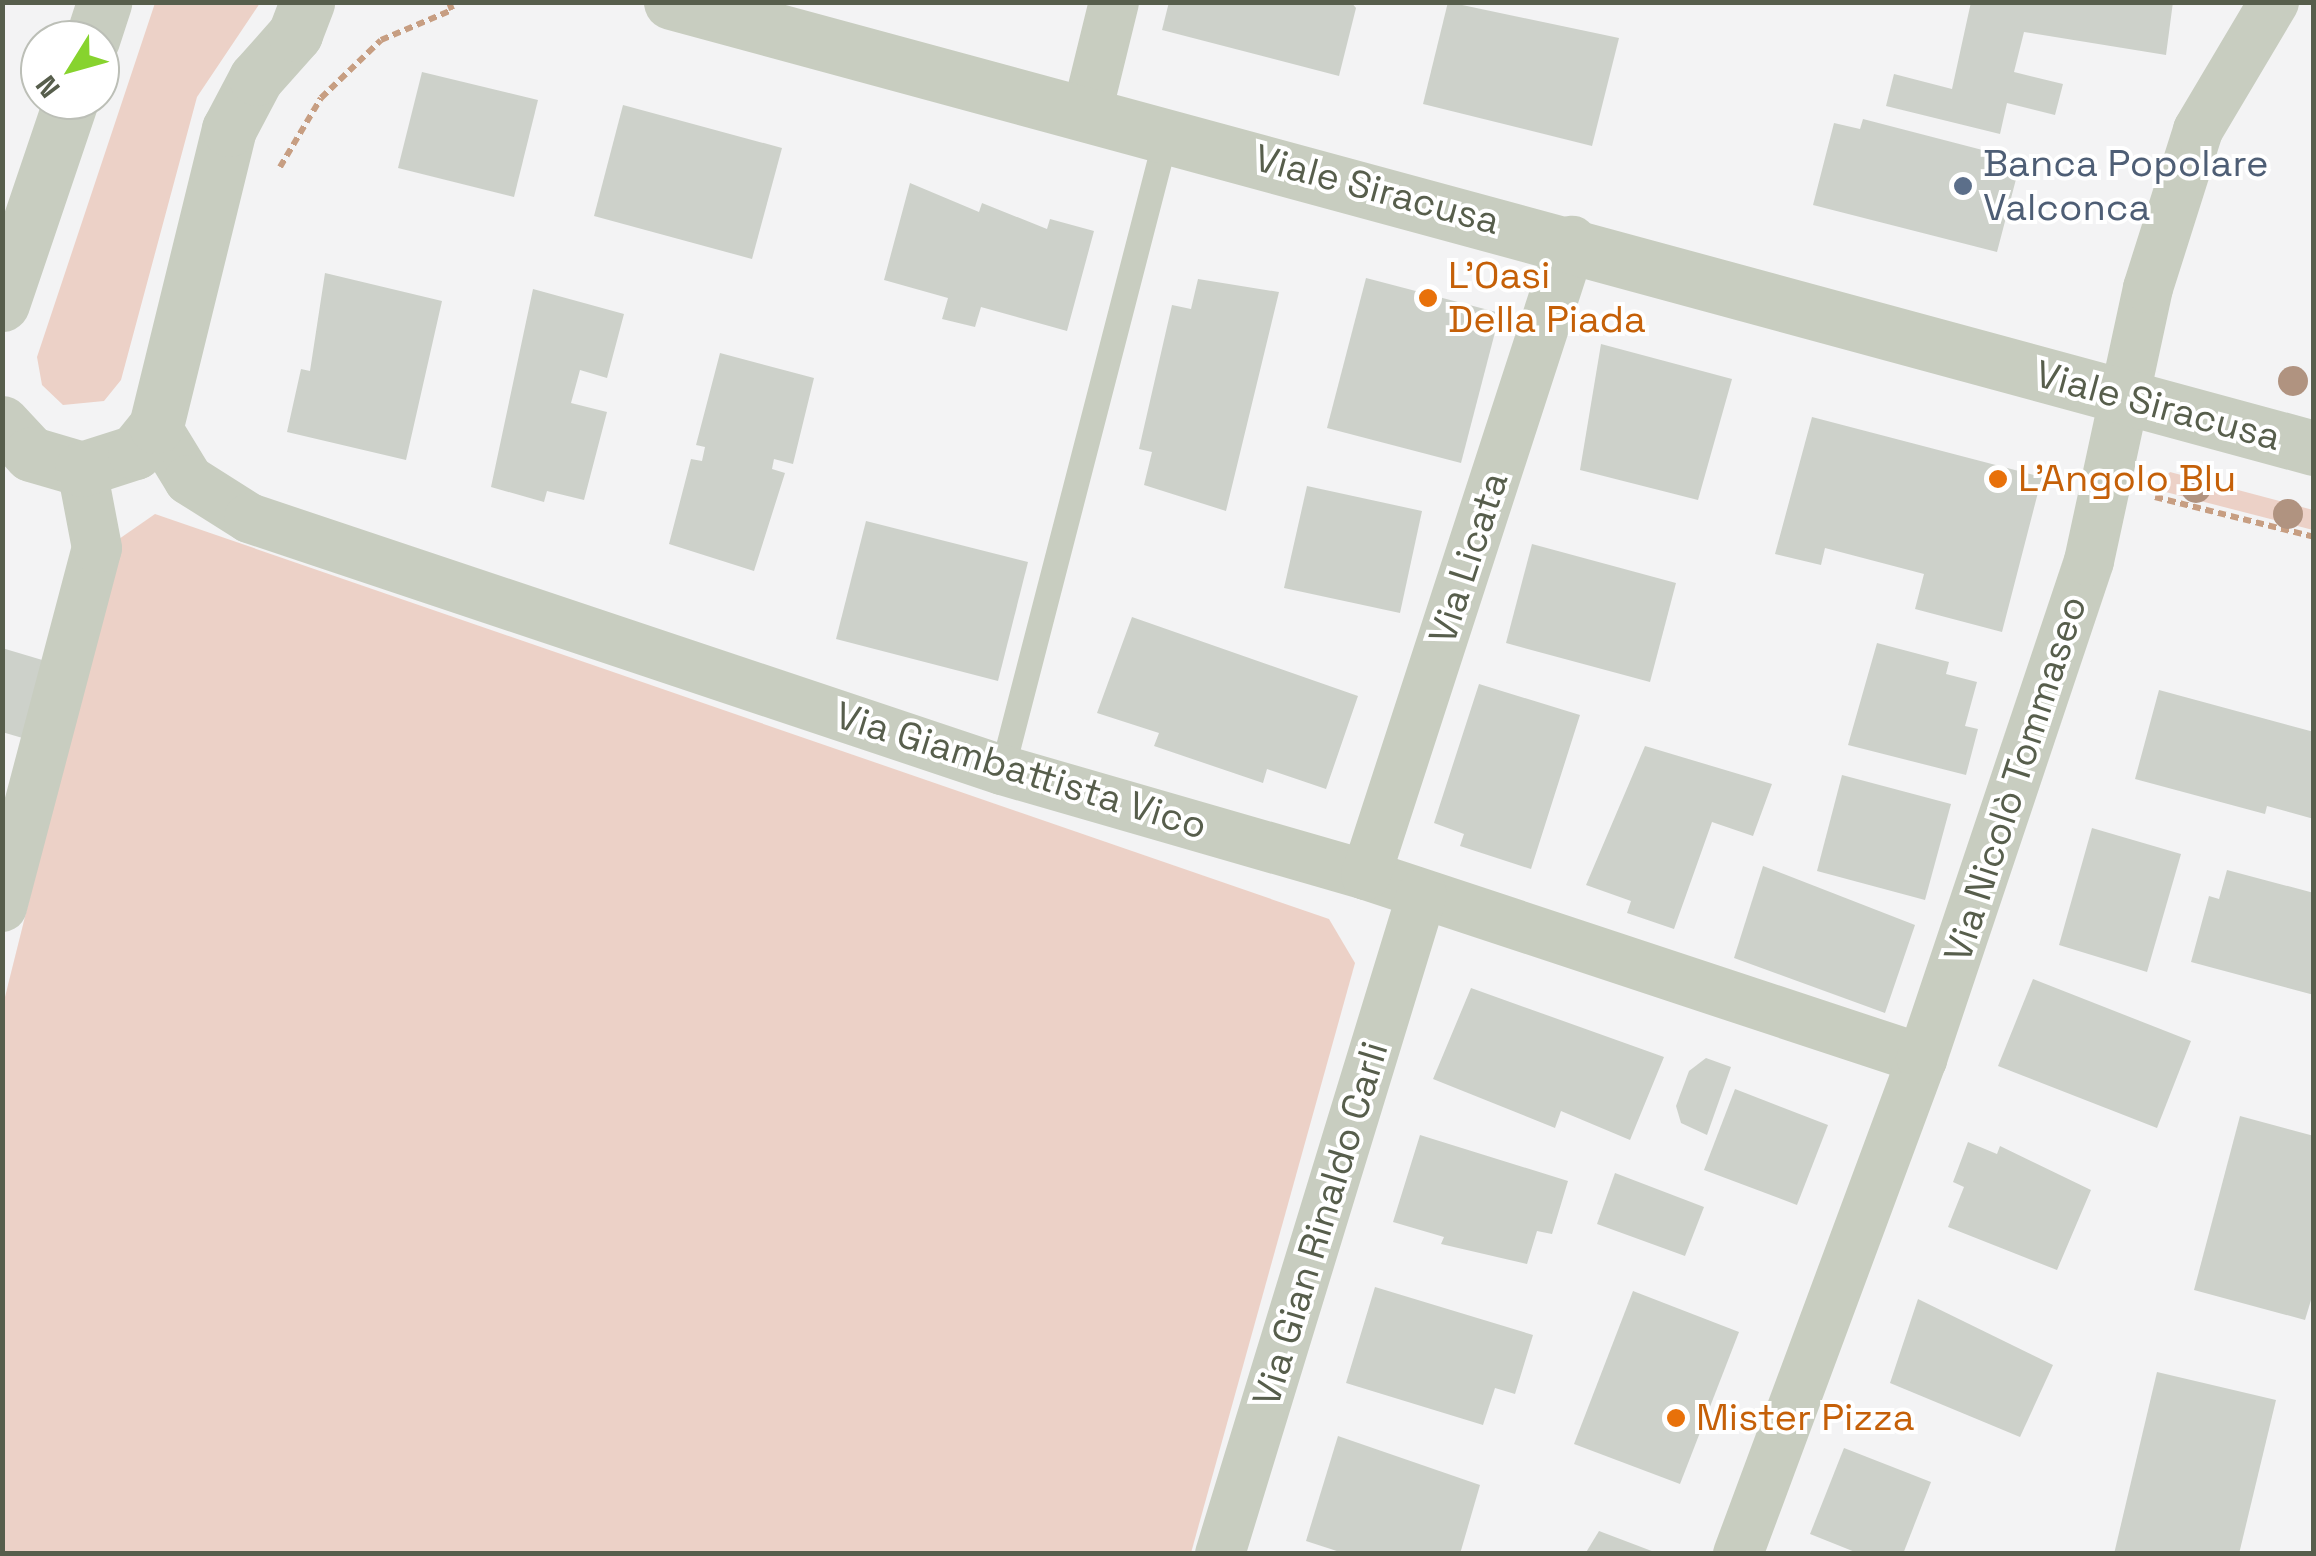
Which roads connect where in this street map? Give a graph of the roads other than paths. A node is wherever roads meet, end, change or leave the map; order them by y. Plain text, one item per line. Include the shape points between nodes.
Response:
1 (670, 2) edge
2 (1114, 2) edge
3 (2274, 2) edge
4 (311, 13) edge
5 (1086, 112) junction
6 (64, 120) edge
7 (1166, 134) junction
8 (1572, 241) junction
9 (6, 284) edge
10 (2121, 398) junction
11 (156, 426) junction
12 (12, 442) edge
13 (2314, 448) edge
14 (82, 469) junction
15 (1002, 770) junction
16 (1366, 875) junction
17 (1422, 894) junction
18 (2, 907) edge
19 (1922, 1059) junction
20 (1220, 1554) edge
21 (1738, 1554) edge

1 - 5 street, Viale Siracusa
2 - 5 street
3 - 10 street, Via Nicolò Tommaseo via 2198,130
4 - 11 street via 256,78 228,129
5 - 7 street, Viale Siracusa
6 - 9 street
7 - 8 street, Viale Siracusa
7 - 15 lane
8 - 10 street, Viale Siracusa
8 - 16 street, Via Licata
10 - 13 street, Viale Siracusa
10 - 19 street, Via Nicolò Tommaseo via 2089,560
11 - 14 street via 135,452
11 - 15 street, Via Giambattista Vico via 189,480 249,518
12 - 14 street
14 - 18 street via 97,548
15 - 16 street, Via Giambattista Vico
16 - 17 street, Via Giambattista Vico
17 - 19 street, Via Giambattista Vico
17 - 20 street, Via Gian Rinaldo Carli
19 - 21 street, Via Nicolò Tommaseo

